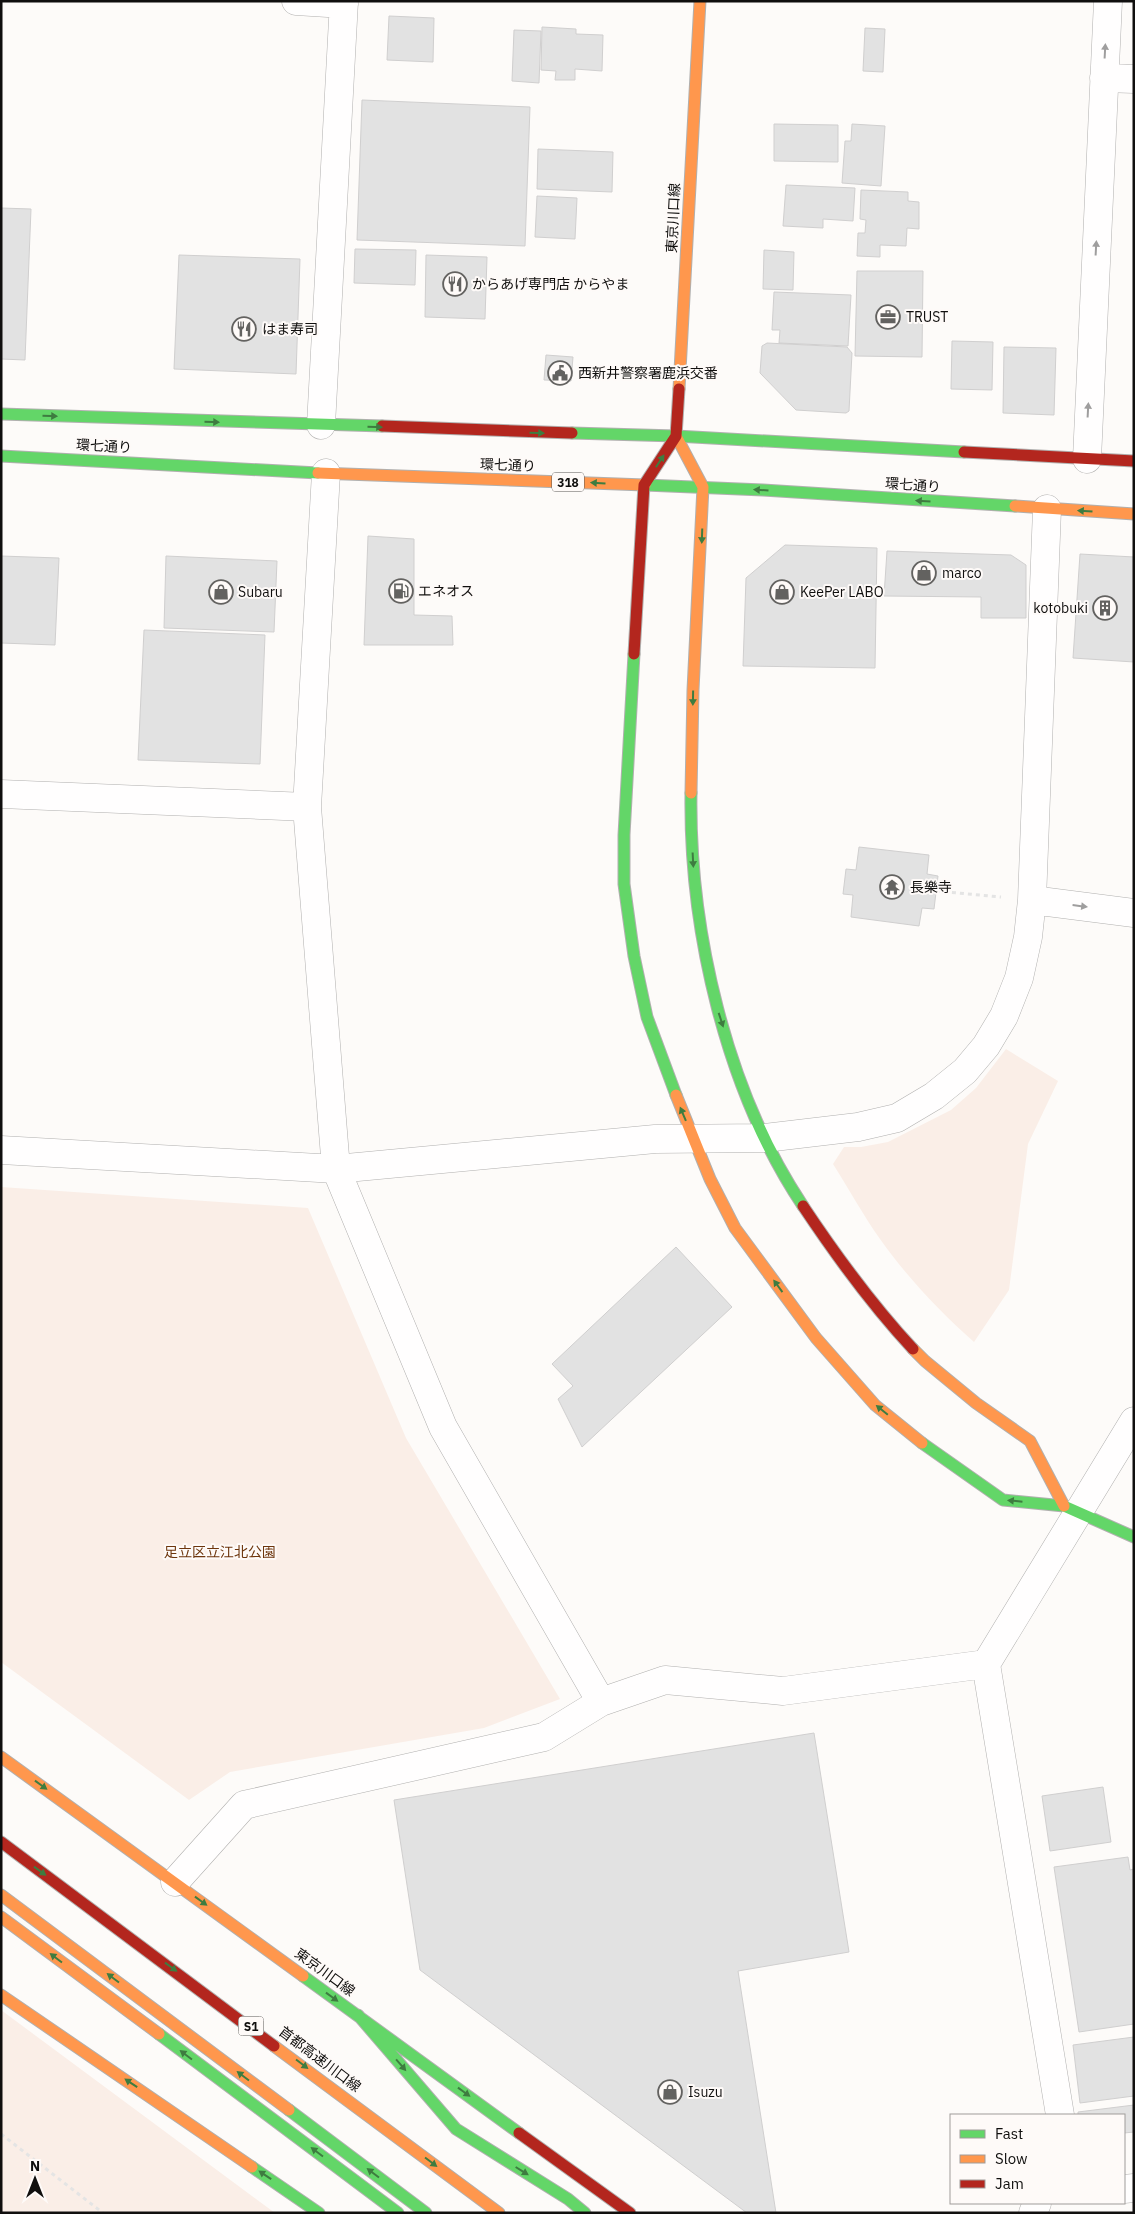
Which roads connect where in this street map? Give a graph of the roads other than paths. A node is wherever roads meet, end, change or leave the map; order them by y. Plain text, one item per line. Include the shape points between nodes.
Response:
1 (296, 1) edge
2 (700, 1) edge
3 (1108, 1) edge
4 (344, 3) edge
5 (1104, 78) junction
6 (1134, 79) edge
7 (1, 414) edge
8 (321, 425) junction
9 (676, 436) junction
10 (1, 456) edge
11 (1087, 459) junction
12 (1134, 461) edge
13 (326, 473) junction
14 (644, 485) junction
15 (703, 487) junction
16 (1047, 509) junction
17 (1134, 514) edge
18 (1, 794) edge
19 (307, 807) junction
20 (1032, 900) junction
21 (1134, 913) edge
22 (693, 1138) junction
23 (765, 1138) junction
24 (1, 1150) edge
25 (336, 1169) junction
26 (1134, 1421) edge
27 (1070, 1509) junction
28 (1134, 1537) edge
29 (986, 1664) junction
30 (602, 1702) junction
31 (1, 1757) edge
32 (1, 1842) edge
33 (175, 1882) junction
34 (1, 1895) edge
35 (1, 1917) edge
36 (1, 1995) edge
37 (358, 2015) junction
38 (1060, 2114) edge
39 (319, 2213) edge
40 (398, 2213) edge
41 (426, 2213) edge
42 (499, 2213) edge
43 (585, 2213) edge
44 (630, 2213) edge

1 - 4 street
2 - 9 main road, 東京川口線
5 -> 3 street
4 - 8 street
5 - 6 street
11 -> 5 street
7 -> 8 main road, 環七通り
8 -> 9 main road, 環七通り
9 - 11 main road, 環七通り
14 -> 9 main road, 東京川口線
9 - 15 main road
10 - 13 main road, 環七通り / 318
11 - 12 main road, 環七通り
14 -> 13 main road, 環七通り / 318
13 - 19 street
14 - 15 main road, 環七通り / 318
22 -> 14 main road via 647,1017 624,884
16 -> 15 main road, 環七通り / 318
15 -> 23 main road via 693,690 691,825 695,889 719,1014 742,1084
17 -> 16 main road, 環七通り / 318
16 - 20 street
18 - 19 street
19 - 25 street
20 -> 21 street
20 - 23 street via 1019,978 1004,1016 986,1046 965,1071 934,1096 897,1118 858,1127
22 - 23 street
22 - 25 street
27 -> 22 main road via 1003,1500 932,1452 875,1405 816,1338 735,1228
23 - 27 main road via 796,1196 877,1310 925,1361 1030,1442
24 - 25 street
25 - 30 street via 443,1427
26 - 27 street
27 - 28 main road
27 - 29 street
29 - 30 street via 783,1690 665,1680
29 - 38 street
30 - 33 street via 544,1737 244,1805
31 -> 33 main road, 東京川口線
32 -> 42 main road, 首都高速川口線 / S1
33 -> 37 main road, 東京川口線
41 -> 34 main road
40 -> 35 main road
39 -> 36 main road
37 -> 43 main road via 456,2129
37 -> 44 main road, 東京川口線

